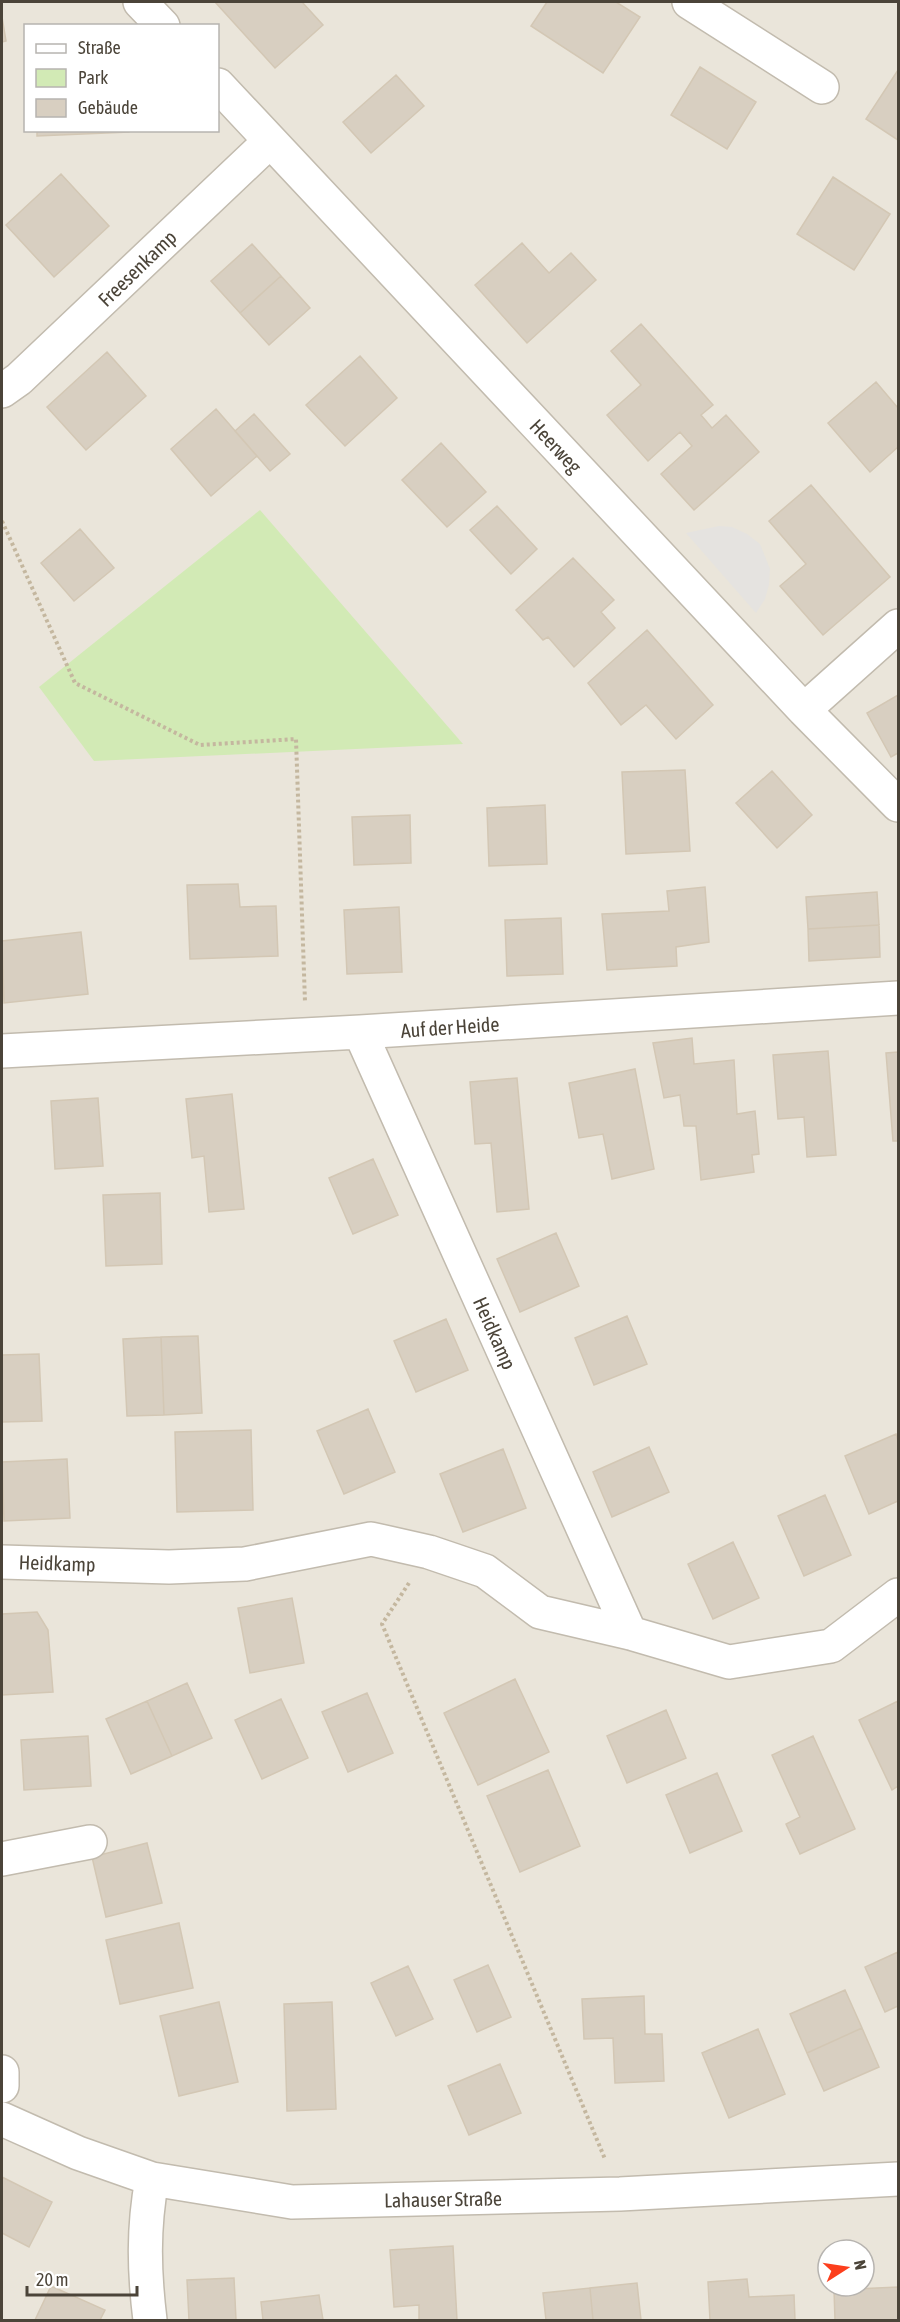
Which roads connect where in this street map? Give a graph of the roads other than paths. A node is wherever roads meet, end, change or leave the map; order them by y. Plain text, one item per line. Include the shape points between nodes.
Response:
1 (140, 2) edge
2 (689, 2) edge
3 (161, 24) edge
4 (219, 86) edge
5 (822, 87) dead end
6 (270, 141) junction
7 (2, 392) edge
8 (898, 626) edge
9 (804, 710) junction
10 (898, 805) edge
11 (898, 998) edge
12 (360, 1032) junction
13 (2, 1051) edge
14 (2, 1562) edge
15 (898, 1595) edge
16 (630, 1633) junction
17 (90, 1842) dead end
18 (2, 1859) edge
19 (2, 2072) edge
20 (2, 2086) edge
21 (2, 2119) edge
22 (152, 2179) junction
23 (898, 2179) edge
24 (150, 2320) edge

1 - 3 street
2 - 5 street
4 - 6 street, Heerweg
6 - 7 street, Freesenkamp
6 - 9 street, Heerweg
8 - 9 street
9 - 10 street, Heerweg
11 - 12 street, Auf der Heide
12 - 13 street, Auf der Heide
12 - 16 street, Heidkamp
14 - 16 street, Heidkamp via 169,1567 245,1564 371,1539 429,1552 485,1571 540,1612
15 - 16 street, Heidkamp via 831,1647 729,1662
17 - 18 street
19 - 20 street
21 - 22 street, Lahauser Straße via 78,2153
22 - 23 street, Lahauser Straße via 292,2202 620,2194
22 - 24 street via 144,2219

